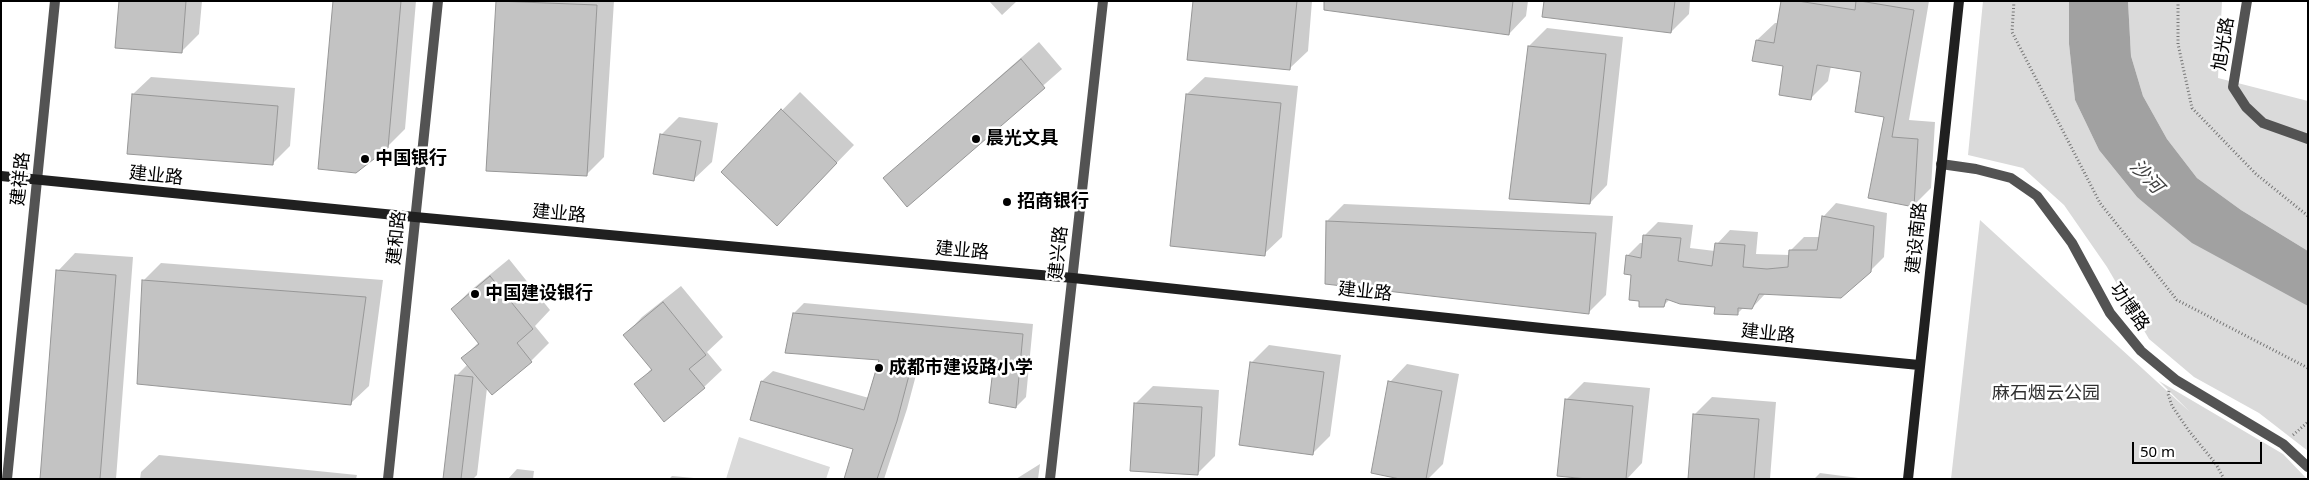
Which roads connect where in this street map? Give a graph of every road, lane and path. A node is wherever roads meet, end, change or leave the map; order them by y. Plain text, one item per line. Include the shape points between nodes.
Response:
1 (55, 1) edge
2 (438, 1) edge
3 (1103, 1) edge
4 (1959, 1) edge
5 (2014, 1) edge
6 (2178, 1) edge
7 (2247, 1) edge
8 (2308, 139) edge
9 (1941, 164) junction
10 (1, 176) edge
11 (37, 180) junction
12 (2308, 216) edge
13 (415, 217) junction
14 (1073, 278) junction
15 (1919, 365) junction
16 (2308, 368) edge
17 (2176, 380) junction
18 (2308, 422) edge
19 (2283, 444) junction
20 (2308, 467) edge
21 (7, 479) edge
22 (388, 479) edge
23 (1050, 479) edge
24 (1908, 479) edge
25 (2224, 479) edge

1 - 11 street, 建祥路
2 - 13 street, 建和路
3 - 14 street, 建兴路
4 - 9 street, 建设南路
5 - 16 path via 2012,32 2100,203 2177,300
6 - 12 path via 2178,44 2192,108 2256,174
7 - 8 street, 旭光路 via 2233,87 2246,107 2263,123
9 - 15 street, 建设南路
9 - 17 street, 功博路 via 2011,178 2037,196 2072,243 2110,313 2141,351
10 - 11 street, 建业路
11 - 13 street, 建业路
11 - 21 street, 建祥路
13 - 14 street, 建业路
13 - 22 street, 建和路
14 - 15 street, 建业路
14 - 23 street, 建兴路
15 - 24 street, 建设南路
17 - 19 street, 功博路
17 - 25 path via 2168,394 2172,406
18 - 19 path
19 - 20 street, 功博路

